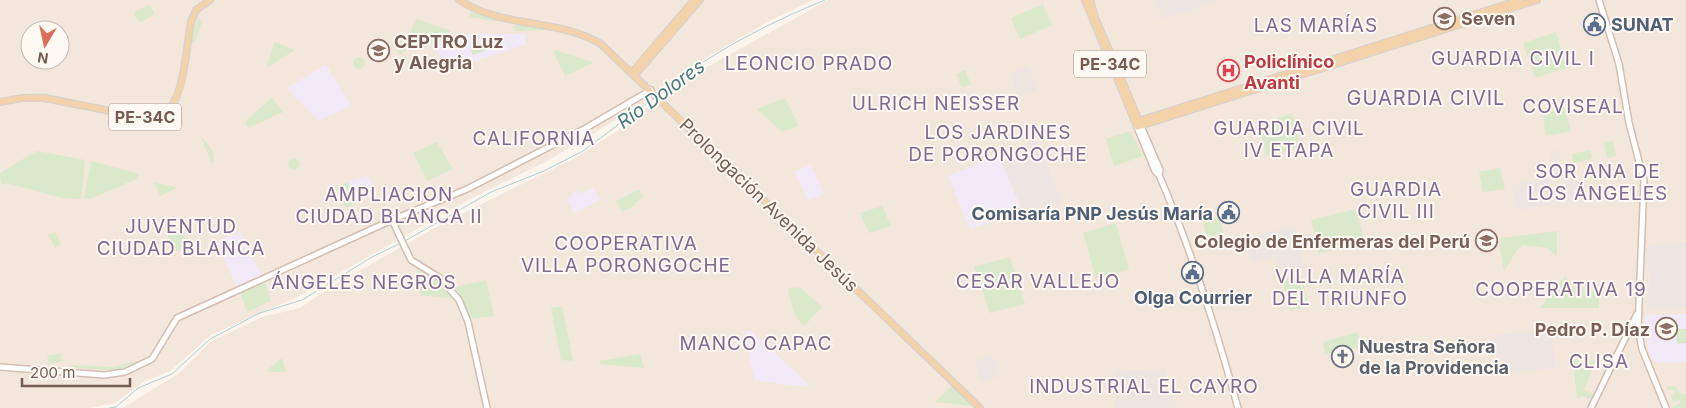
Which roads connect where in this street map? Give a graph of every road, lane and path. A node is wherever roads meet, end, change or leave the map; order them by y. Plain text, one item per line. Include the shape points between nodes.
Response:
1 (210, 0) edge
2 (459, 0) edge
3 (694, 0) edge
4 (700, 0) edge
5 (1085, 0) edge
6 (1090, 0) edge
7 (1520, 0) edge
8 (1538, 0) edge
9 (1599, 0) edge
10 (191, 22) junction
11 (184, 28) dead end
12 (1101, 35) junction
13 (633, 74) junction
14 (655, 94) junction
15 (0, 102) edge
16 (1138, 124) junction
17 (586, 128) junction
18 (566, 138) junction
19 (392, 220) junction
20 (1638, 314) junction
21 (0, 367) edge
22 (487, 408) edge
23 (980, 408) edge
24 (1238, 408) edge
25 (1591, 408) edge
26 (1666, 408) edge

1 - 10 main road, PE-34C via 196,10
2 - 13 main road, Prolongación Avenida Jesús via 501,19 580,33 608,50
3 - 13 main road
4 - 13 main road
5 - 12 main road, PE-34C
6 - 12 main road, PE-34C
7 - 16 main road
8 - 16 main road
9 - 20 main road via 1619,64 1644,181
10 - 11 main road
10 - 15 main road, PE-34C via 176,99 169,110 157,117 36,98
12 - 16 main road, PE-34C
13 - 14 main road, Prolongación Avenida Jesús
14 - 17 main road
14 - 23 main road, Prolongación Avenida Jesús
16 - 24 main road via 1155,171 1183,230
17 - 18 main road
17 - 18 main road via 580,143
18 - 19 main road via 467,189
19 - 21 main road via 177,318 152,358 125,372 104,375
19 - 22 main road via 411,260 440,278 459,300 468,322
20 - 25 main road
20 - 26 main road via 1642,350

